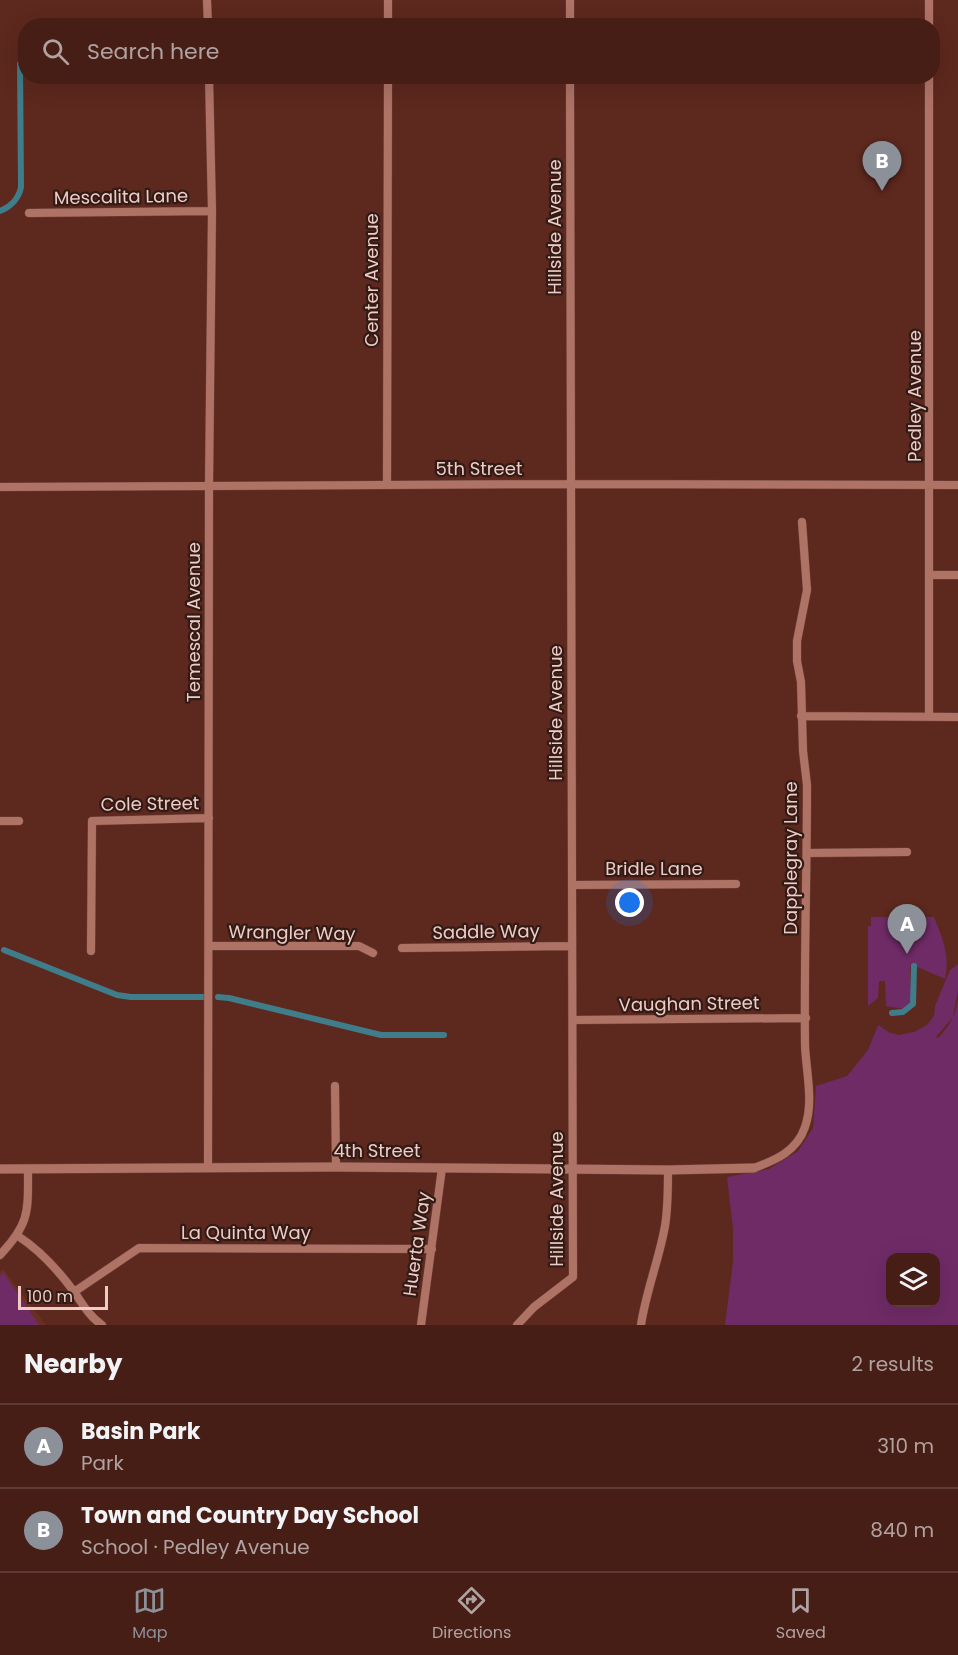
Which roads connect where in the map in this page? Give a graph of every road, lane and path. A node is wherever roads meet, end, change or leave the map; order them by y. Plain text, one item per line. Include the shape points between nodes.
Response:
1 (207, 0) edge
2 (388, 0) edge
3 (570, 0) edge
4 (929, 0) edge
5 (208, 18) edge
6 (388, 18) edge
7 (570, 18) edge
8 (929, 18) edge
9 (209, 84) edge
10 (388, 84) edge
11 (570, 84) edge
12 (929, 84) edge
13 (212, 211) junction
14 (29, 213) dead end
15 (387, 484) junction
16 (570, 484) junction
17 (958, 485) edge
18 (209, 486) junction
19 (930, 486) junction
20 (0, 487) edge
21 (802, 522) dead end
22 (930, 575) junction
23 (958, 575) edge
24 (801, 716) junction
25 (929, 716) junction
26 (958, 717) edge
27 (210, 818) junction
28 (0, 821) edge
29 (19, 821) dead end
30 (907, 852) dead end
31 (807, 853) junction
32 (736, 884) dead end
33 (572, 885) junction
34 (210, 946) junction
35 (571, 946) junction
36 (402, 948) dead end
37 (91, 951) dead end
38 (373, 953) dead end
39 (806, 1018) junction
40 (573, 1020) junction
41 (335, 1086) dead end
42 (336, 1167) junction
43 (208, 1168) junction
44 (442, 1168) junction
45 (571, 1168) junction
46 (754, 1168) joint
47 (0, 1169) edge
48 (28, 1169) junction
49 (668, 1170) junction
50 (18, 1236) junction
51 (432, 1249) junction
52 (0, 1255) edge
53 (74, 1292) junction
54 (102, 1325) edge
55 (421, 1325) edge
56 (517, 1325) edge
57 (641, 1325) edge

1 - 5 street
2 - 6 street
3 - 7 street
4 - 8 street
9 - 13 street, Temescal Avenue
10 - 15 street, Center Avenue
11 - 16 street, Hillside Avenue
12 - 19 street, Pedley Avenue
13 - 14 street, Mescalita Lane
13 - 18 street, Temescal Avenue
15 - 16 street, 5th Street
15 - 18 street, 5th Street
16 - 19 street, 5th Street
16 - 33 street, Hillside Avenue
17 - 19 street, 5th Street
18 - 20 street, 5th Street
18 - 27 street, Temescal Avenue
19 - 22 street, Pedley Avenue
21 - 24 street, Dapplegray Lane via 807,590 797,641
22 - 23 street
22 - 25 street, Pedley Avenue
24 - 25 street
24 - 31 street, Dapplegray Lane
25 - 26 street
27 - 34 street, Temescal Avenue
27 - 37 street, Cole Street via 92,821
28 - 29 street
30 - 31 street
31 - 39 street, Dapplegray Lane
32 - 33 street, Bridle Lane
33 - 35 street, Hillside Avenue
34 - 38 street, Wrangler Way via 359,946
34 - 43 street, Temescal Avenue
35 - 36 street, Saddle Way
35 - 40 street, Hillside Avenue
39 - 40 street, Vaughan Street
39 - 46 street, Dapplegray Lane via 809,1105 805,1127 795,1146 779,1159
40 - 45 street, Hillside Avenue
41 - 42 street
42 - 43 street, 4th Street
42 - 44 street, 4th Street
43 - 48 street, 4th Street
44 - 45 street, 4th Street
44 - 51 street, Huerta Way
45 - 49 street, 4th Street
45 - 56 street, Hillside Avenue via 573,1276
46 - 49 street, 4th Street
47 - 48 street, 4th Street
48 - 50 street via 28,1205
49 - 57 street via 666,1223 645,1296
50 - 52 street
50 - 53 street via 43,1255
51 - 53 street, La Quinta Way via 139,1248
51 - 55 street, Huerta Way
53 - 54 street

